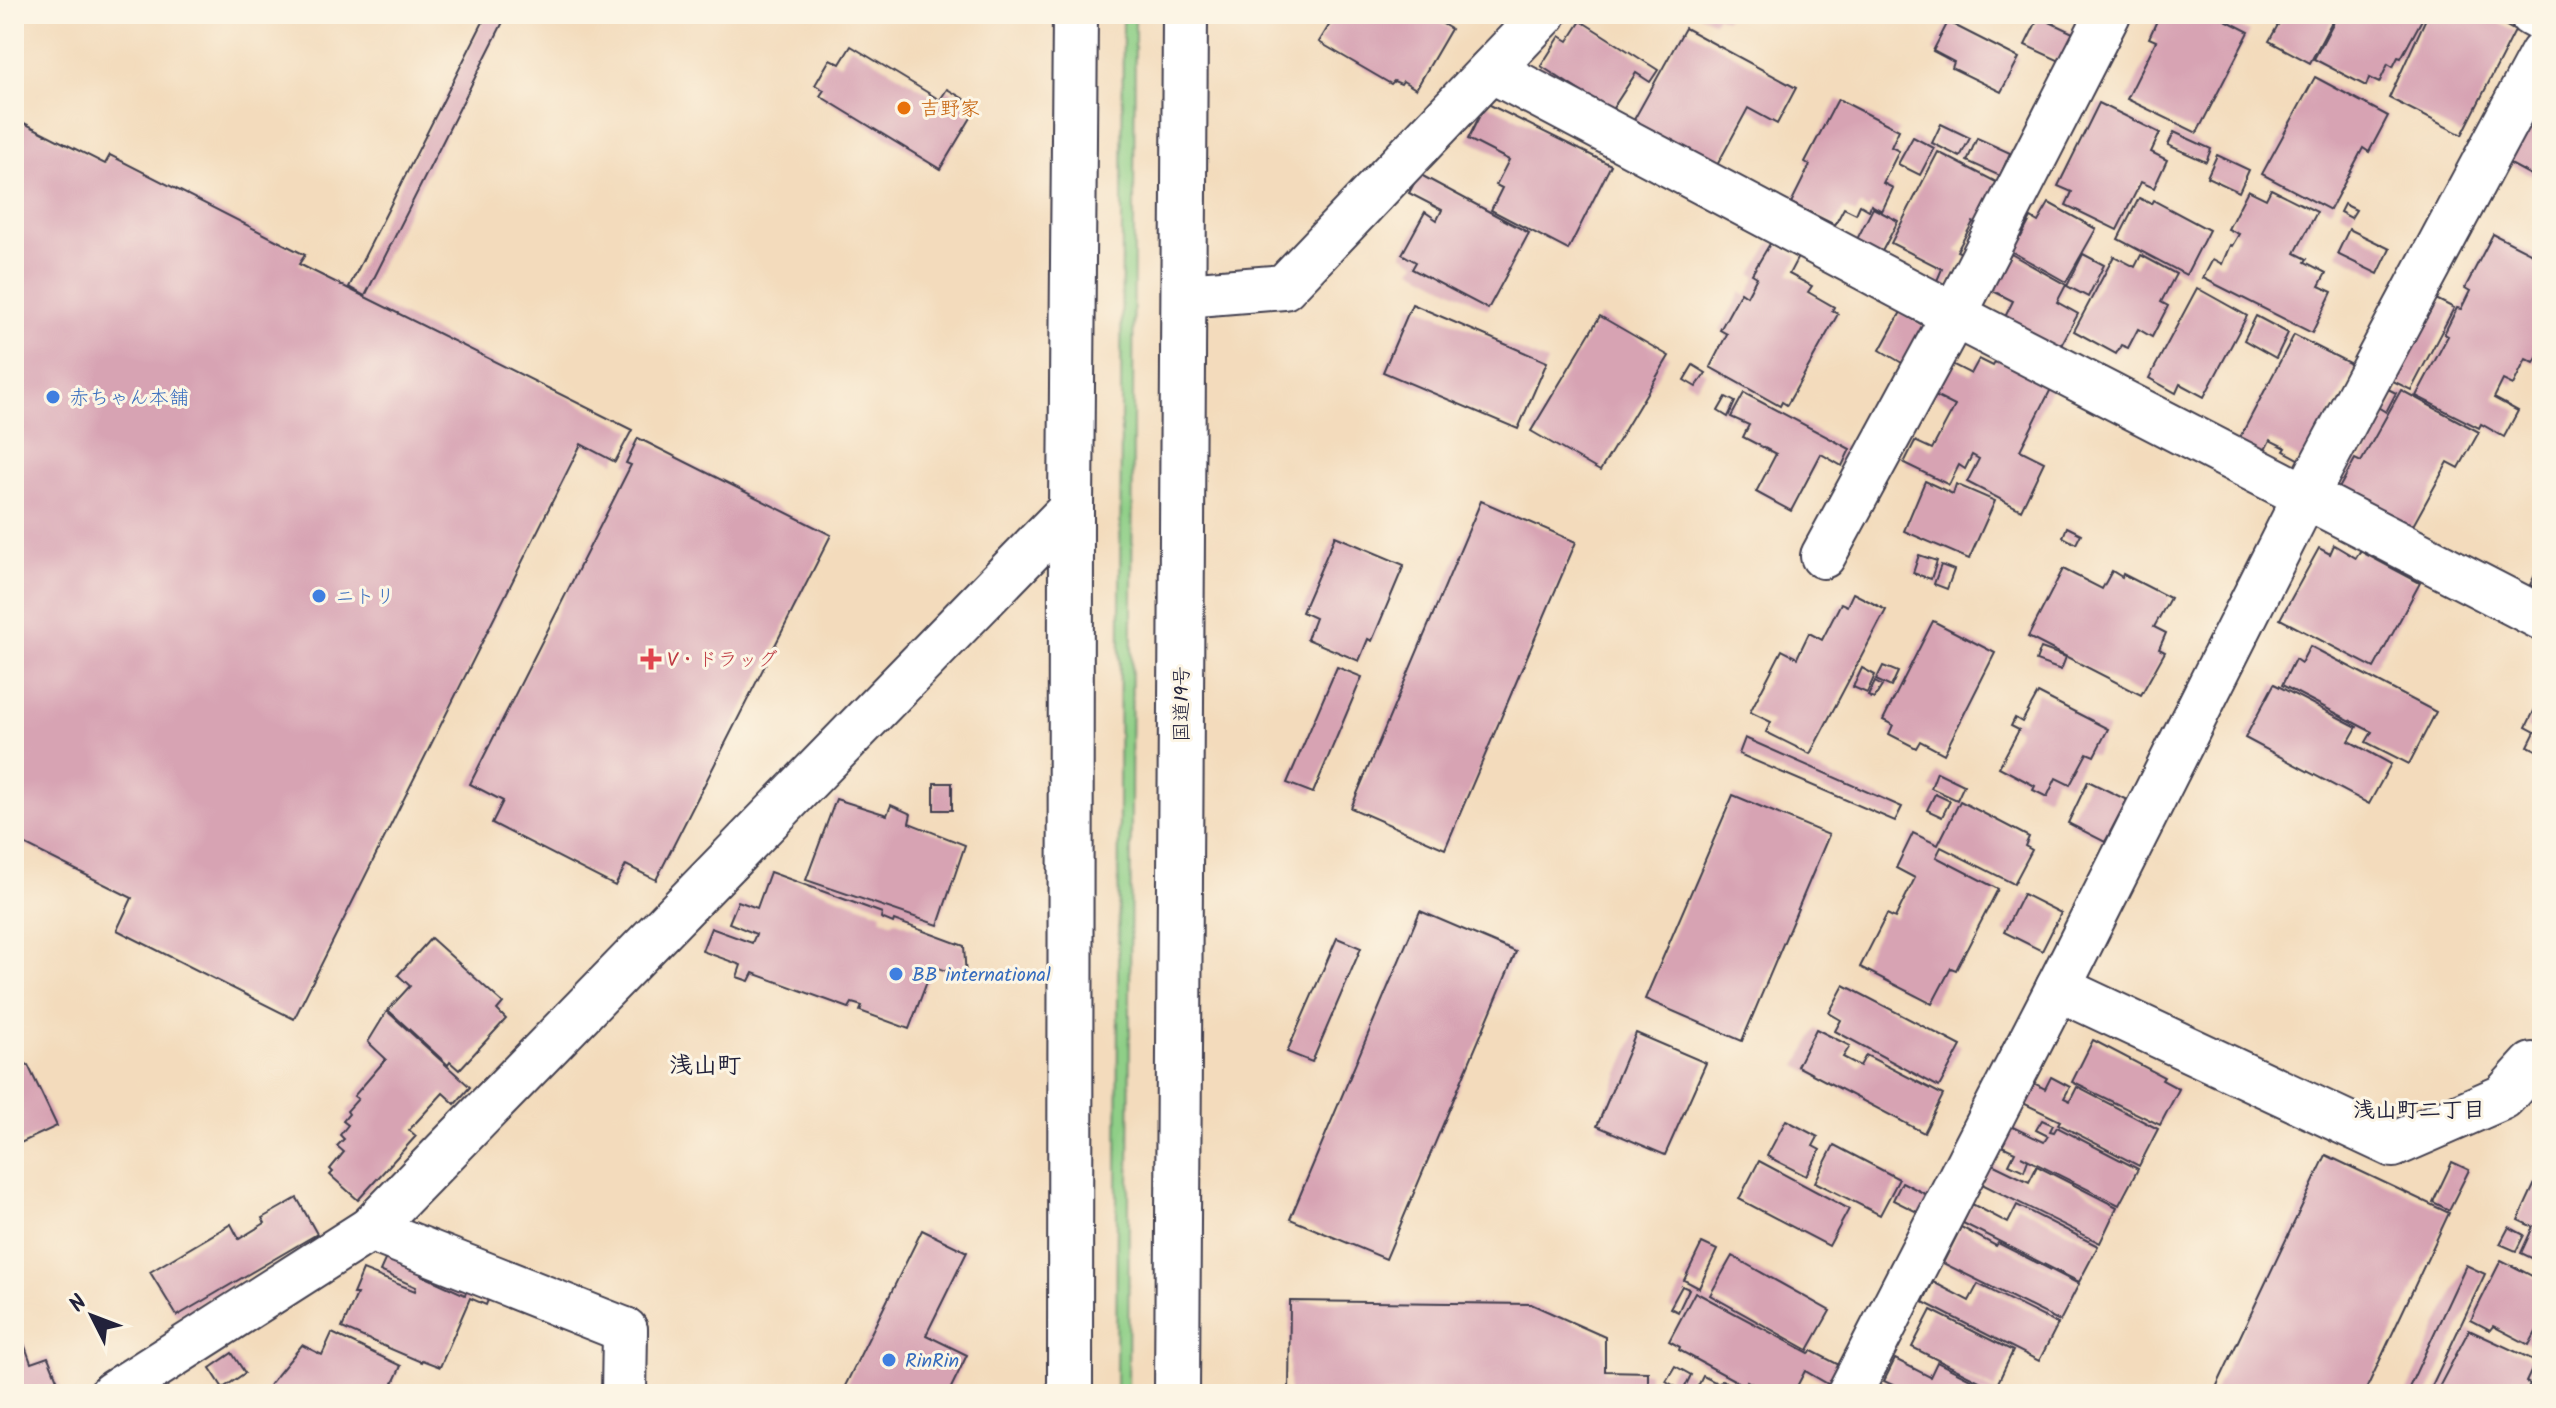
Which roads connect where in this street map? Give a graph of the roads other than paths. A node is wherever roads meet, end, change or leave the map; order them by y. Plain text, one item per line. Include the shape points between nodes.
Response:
1 (1075, 14) edge
2 (1185, 14) edge
3 (1544, 14) edge
4 (2108, 14) edge
5 (2531, 14) edge
6 (2542, 20) edge
7 (2542, 54) edge
8 (1491, 70) junction
9 (1184, 295) junction
10 (1954, 315) junction
11 (2305, 497) junction
12 (1071, 509) junction
13 (1823, 556) dead end
14 (2542, 618) edge
15 (2058, 988) junction
16 (2539, 1060) edge
17 (370, 1229) junction
18 (112, 1394) edge
19 (624, 1394) edge
20 (1070, 1394) edge
21 (1177, 1394) edge
22 (1849, 1394) edge

1 - 12 main road
2 - 9 main road, 国道19号
3 - 8 main road
4 - 10 main road
5 - 6 main road
7 - 11 main road
8 - 9 main road via 1284,287
8 - 10 main road
9 - 21 main road, 国道19号
10 - 11 main road
10 - 13 main road
11 - 14 main road
11 - 15 main road
12 - 17 main road
12 - 20 main road
15 - 16 main road via 2393,1145 2503,1097
15 - 22 main road
17 - 18 main road
17 - 19 main road via 625,1330

